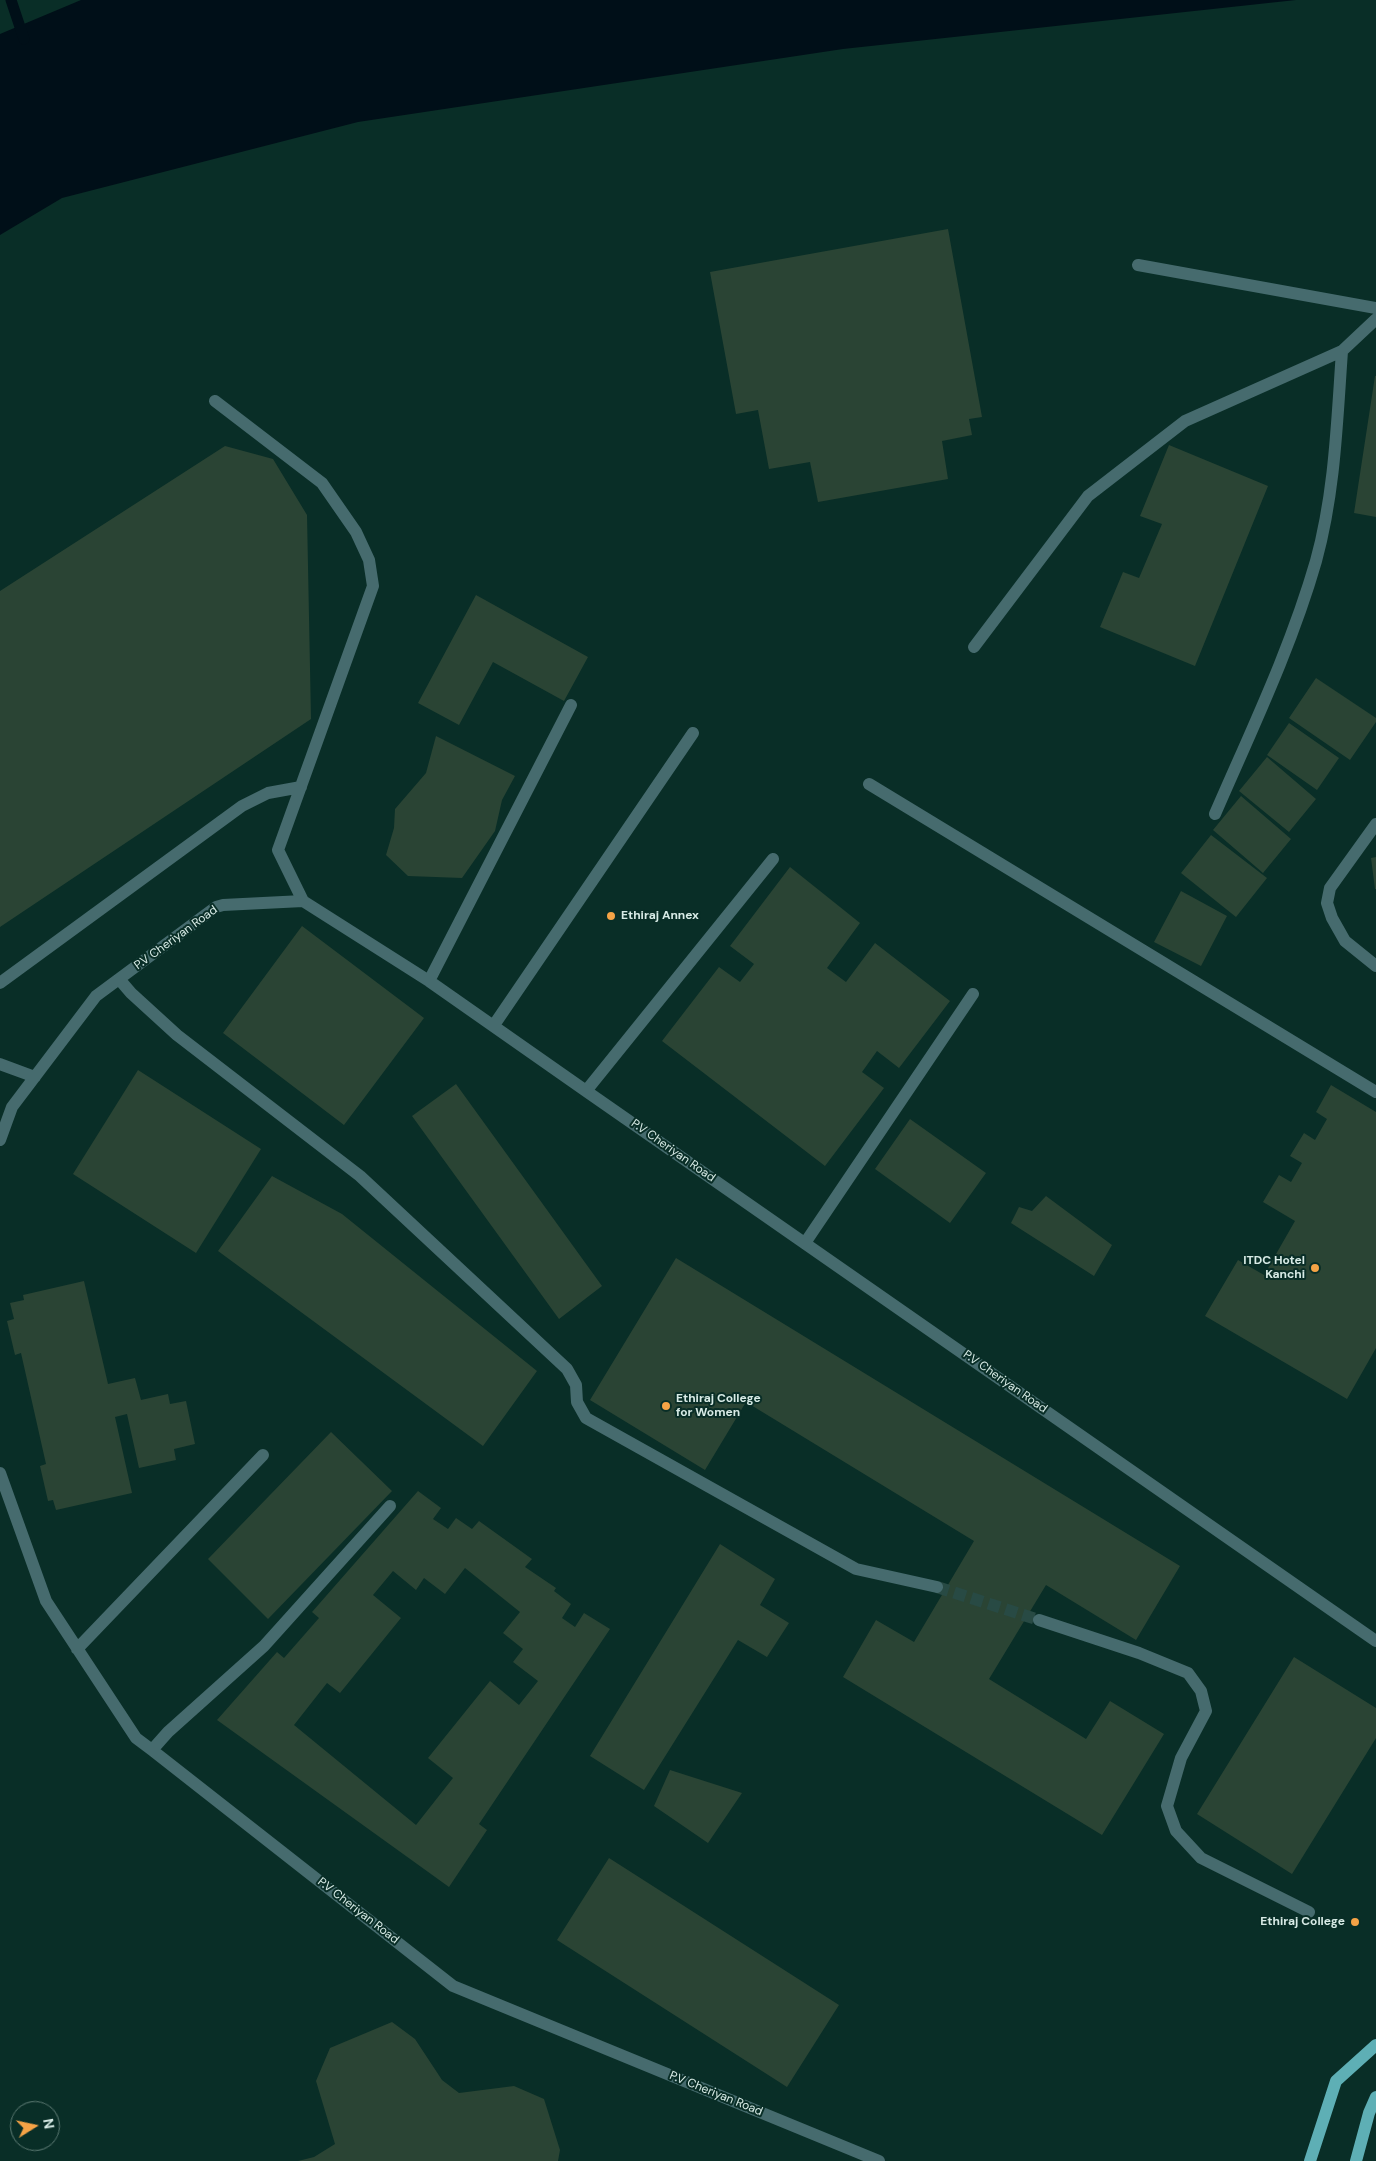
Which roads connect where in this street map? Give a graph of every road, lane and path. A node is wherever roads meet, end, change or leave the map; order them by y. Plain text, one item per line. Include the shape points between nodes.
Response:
1 (1138, 265) dead end
2 (1376, 308) edge
3 (1376, 319) edge
4 (1342, 350) junction
5 (215, 401) dead end
6 (974, 647) dead end
7 (571, 705) dead end
8 (693, 733) dead end
9 (869, 784) dead end
10 (302, 787) junction
11 (1215, 814) dead end
12 (1376, 824) edge
13 (773, 859) dead end
14 (303, 900) junction
15 (1376, 966) edge
16 (119, 979) junction
17 (429, 980) junction
18 (0, 984) edge
19 (973, 994) dead end
20 (494, 1025) junction
21 (0, 1064) edge
22 (35, 1077) junction
23 (586, 1091) junction
24 (1376, 1092) edge
25 (0, 1140) edge
26 (805, 1243) junction
27 (263, 1456) dead end
28 (0, 1473) edge
29 (390, 1506) dead end
30 (937, 1587) tunnel mouth
31 (1039, 1620) tunnel mouth
32 (1376, 1641) edge
33 (77, 1648) junction
34 (152, 1750) junction
35 (1310, 1912) dead end
36 (1376, 2045) edge
37 (1376, 2097) edge
38 (1373, 2114) edge
39 (878, 2161) edge
40 (1310, 2161) edge
41 (1356, 2161) edge

1 - 2 street
3 - 4 street
4 - 6 street via 1185,421 1088,496
4 - 11 street via 1334,474 1316,560 1278,672
5 - 10 street via 322,483 356,532 369,560 373,586
7 - 17 street
8 - 20 street
9 - 24 street
10 - 14 street via 278,850
10 - 18 street via 268,793 242,806
12 - 15 street via 1330,888 1327,903 1345,941
13 - 23 street
14 - 16 street, P.V Cheriyan Road via 216,907
14 - 17 street, P.V Cheriyan Road
16 - 22 street, P.V Cheriyan Road via 96,996
16 - 30 street via 177,1035 360,1176 567,1369 576,1385 577,1402 586,1418 856,1569
17 - 20 street, P.V Cheriyan Road
19 - 26 street
20 - 23 street, P.V Cheriyan Road
21 - 22 street
22 - 25 street, P.V Cheriyan Road via 12,1108
23 - 26 street, P.V Cheriyan Road
26 - 32 street, P.V Cheriyan Road
27 - 33 street
28 - 33 street, P.V Cheriyan Road via 46,1601
29 - 34 street via 264,1646
31 - 35 street via 1188,1673 1201,1691 1206,1711 1180,1758 1167,1806 1176,1832 1202,1858
33 - 34 street, P.V Cheriyan Road via 136,1738
34 - 39 street, P.V Cheriyan Road via 453,1986
36 - 40 main road via 1336,2081
37 - 38 main road
38 - 41 main road

